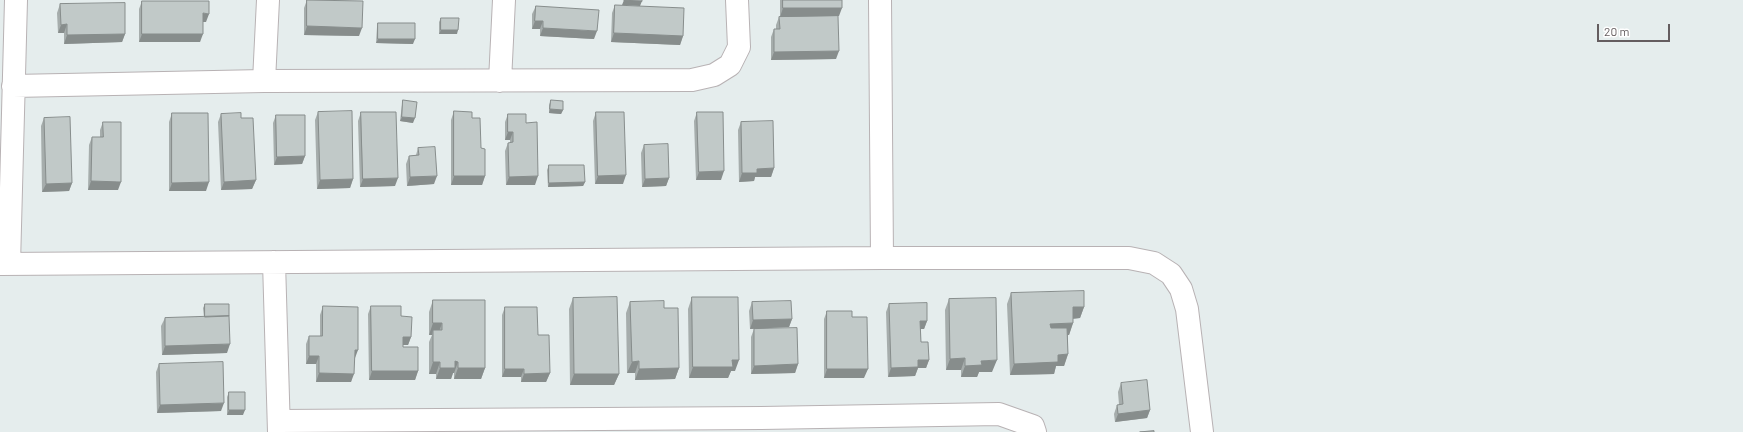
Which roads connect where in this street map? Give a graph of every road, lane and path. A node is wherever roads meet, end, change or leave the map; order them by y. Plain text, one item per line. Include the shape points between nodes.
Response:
1 (16, 0) edge
2 (268, 0) edge
3 (504, 0) edge
4 (737, 0) edge
5 (880, 0) edge
6 (264, 81) junction
7 (500, 81) junction
8 (12, 86) junction
9 (882, 258) junction
10 (274, 262) junction
11 (5, 264) edge
12 (761, 425) edge
13 (279, 426) edge
14 (517, 426) edge
15 (1035, 432) edge
16 (1202, 432) edge

1 - 8 street
2 - 6 street
3 - 7 street
4 - 7 street via 739,47 730,65 714,75 692,80
5 - 9 street
6 - 7 street
6 - 8 street
8 - 11 street
9 - 10 street
9 - 16 street via 1130,258 1154,263 1171,274 1181,289 1188,309
10 - 11 street
10 - 13 street
12 - 14 street
12 - 15 street via 999,414 1033,426
13 - 14 street

